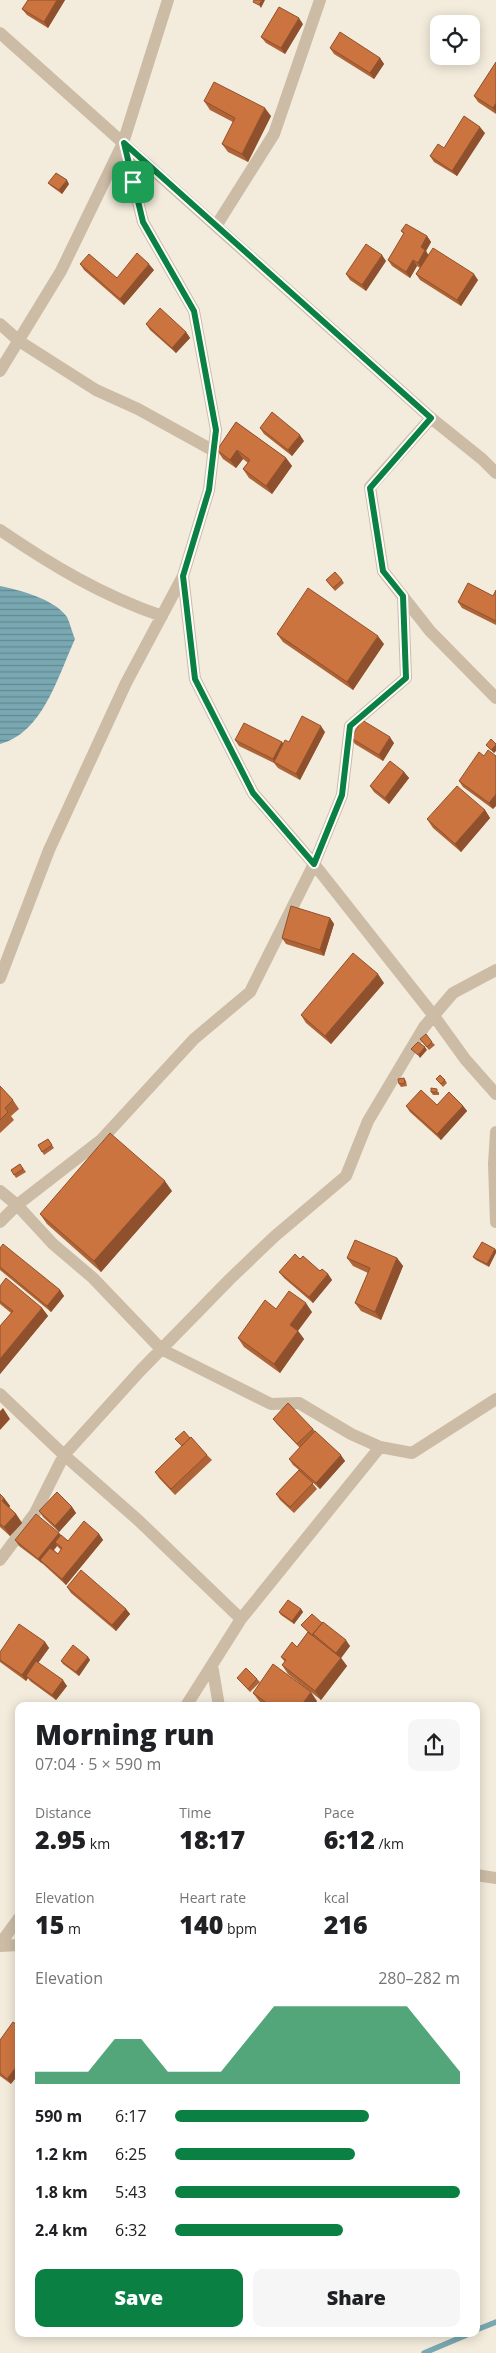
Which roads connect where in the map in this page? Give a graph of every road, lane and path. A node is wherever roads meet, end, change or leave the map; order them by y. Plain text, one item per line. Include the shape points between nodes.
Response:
1 (168, 0) edge
2 (320, 0) edge
3 (0, 34) edge
4 (124, 143) junction
5 (216, 226) junction
6 (0, 324) edge
7 (19, 341) junction
8 (0, 371) edge
9 (431, 418) junction
10 (214, 451) junction
11 (496, 472) edge
12 (0, 530) edge
13 (183, 576) junction
14 (403, 596) junction
15 (162, 616) junction
16 (496, 698) edge
17 (314, 864) junction
18 (496, 970) edge
19 (0, 978) edge
20 (434, 1016) junction
21 (496, 1094) edge
22 (496, 1132) edge
23 (0, 1191) edge
24 (17, 1206) junction
25 (0, 1222) edge
26 (496, 1222) edge
27 (161, 1349) junction
28 (0, 1394) edge
29 (496, 1399) edge
30 (380, 1447) junction
31 (64, 1455) junction
32 (0, 1560) edge
33 (241, 1619) junction
34 (212, 1665) junction
35 (189, 1702) edge
36 (218, 1702) edge
37 (480, 1876) edge
38 (496, 1878) edge
39 (15, 1924) edge
40 (0, 1945) edge
41 (15, 1945) edge

1 - 4 street
2 - 5 street via 274,134
3 - 4 street
4 - 5 street
4 - 7 street via 61,271
4 - 10 street via 143,222 194,311 216,430
5 - 9 street
6 - 7 street
7 - 8 street
7 - 10 street via 96,390
9 - 11 street
9 - 14 street via 370,488 383,571
10 - 13 street via 209,490
12 - 15 street via 50,565 130,605
13 - 15 street
13 - 17 street via 195,679 253,793
14 - 16 street via 430,631
14 - 17 street via 406,678 350,726 342,795
15 - 19 street via 126,683 49,850
17 - 20 street
17 - 24 street via 250,992 194,1039 101,1140
18 - 20 street via 453,993
20 - 21 street
20 - 27 street via 424,1027 368,1121 346,1176 275,1236
22 - 26 street
23 - 24 street
24 - 25 street
24 - 27 street
27 - 30 street via 271,1404 300,1403 351,1434
27 - 31 street
28 - 31 street
29 - 30 street via 412,1453
30 - 33 street
31 - 32 street via 35,1513
31 - 33 street via 138,1520
33 - 34 street
34 - 35 street
34 - 36 street
37 - 38 street
39 - 40 street
40 - 41 street

